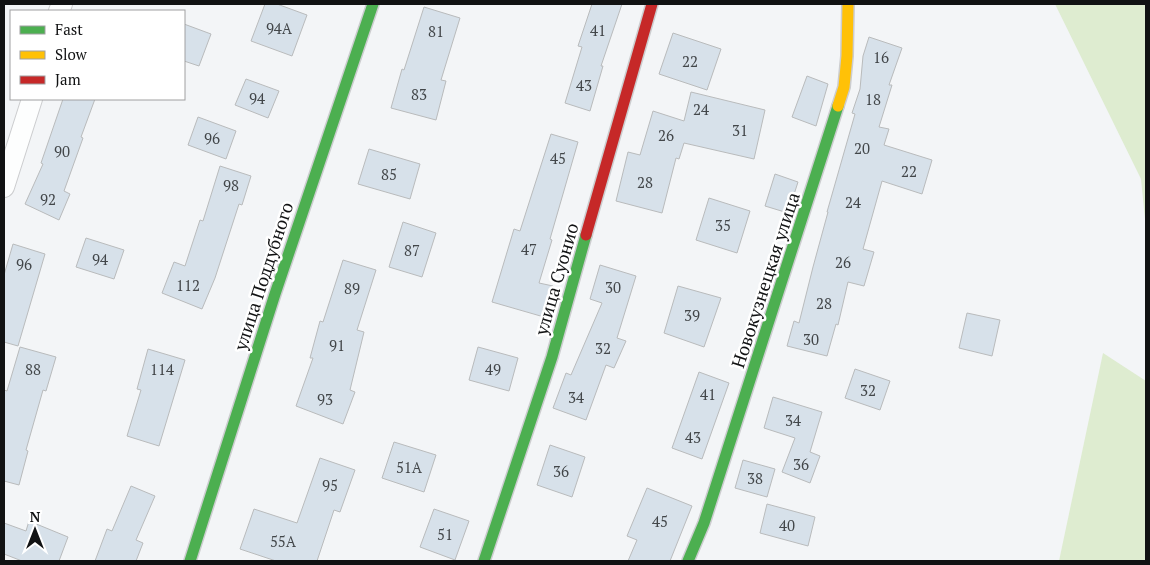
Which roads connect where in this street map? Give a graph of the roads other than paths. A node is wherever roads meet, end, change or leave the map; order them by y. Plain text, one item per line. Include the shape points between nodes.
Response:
1 (373, 4) edge
2 (652, 4) edge
3 (848, 4) edge
4 (32, 100) edge
5 (4, 187) edge
6 (190, 561) edge
7 (484, 561) edge
8 (688, 561) edge

1 - 6 street, улица Поддубного via 275,294
2 - 7 street, улица Суонио via 552,357
3 - 8 street, Новокузнецкая улица via 844,87 707,514
4 - 5 street

